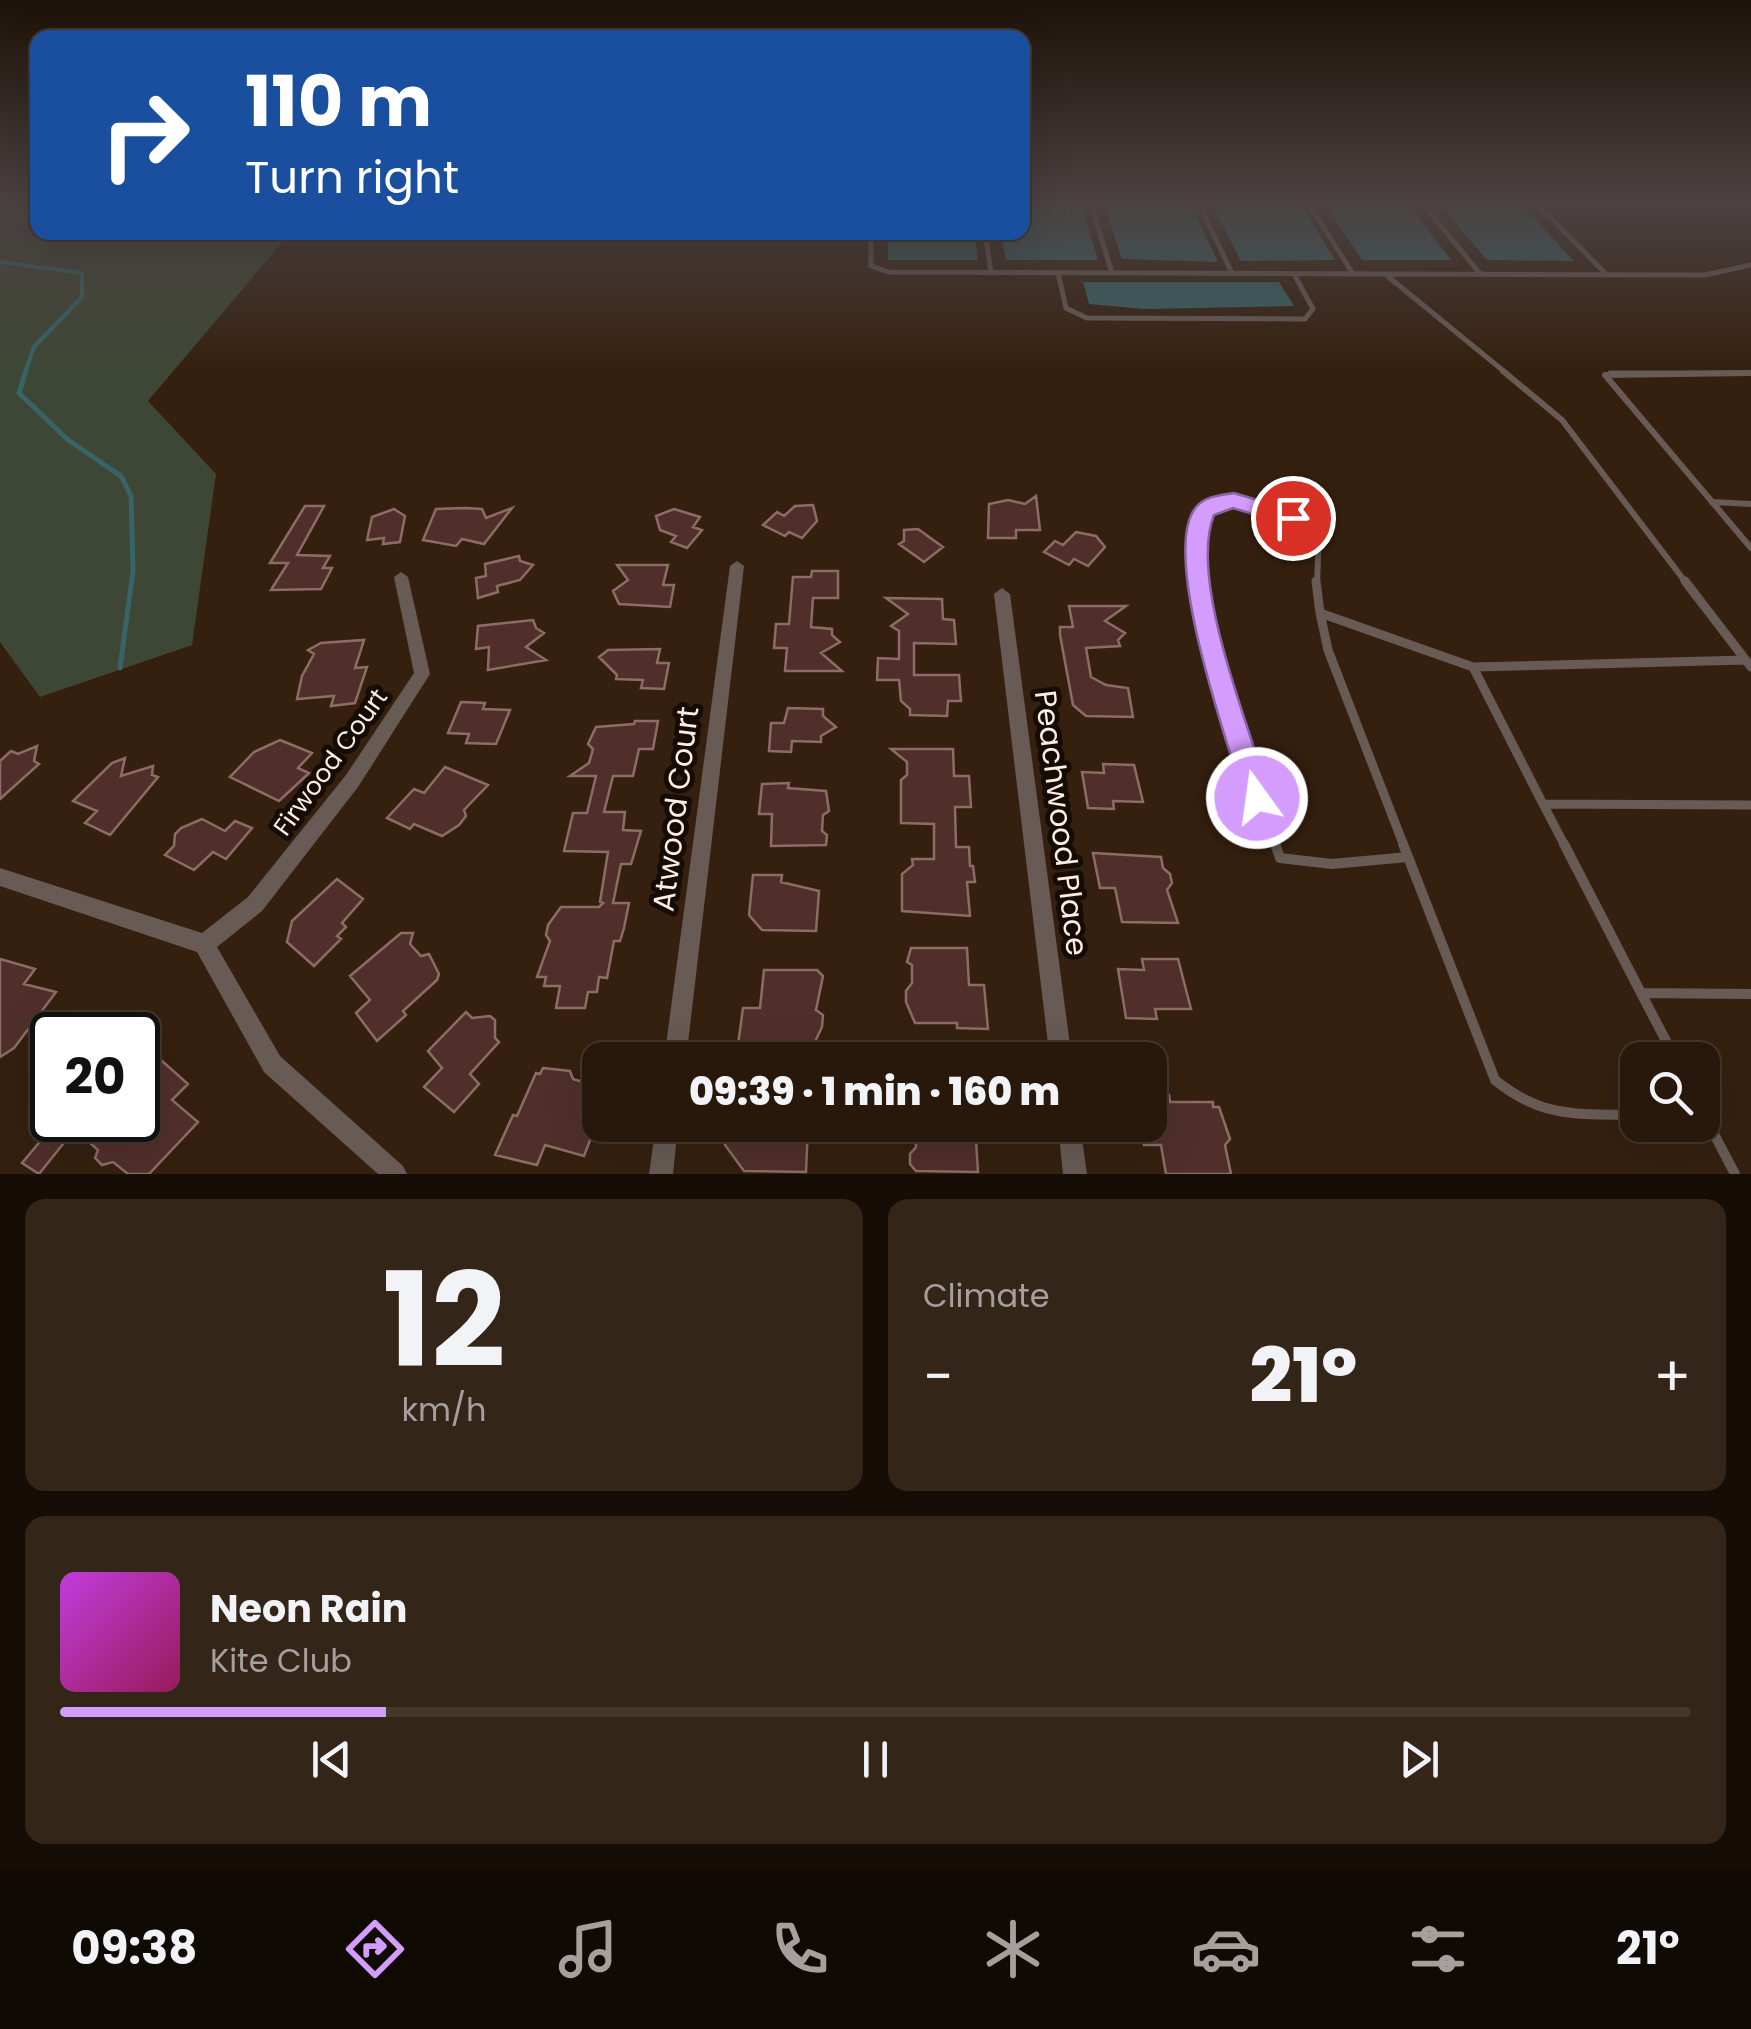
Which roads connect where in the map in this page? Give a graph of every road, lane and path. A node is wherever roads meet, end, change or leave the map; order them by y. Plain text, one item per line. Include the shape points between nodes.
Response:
1 (871, 259) edge
2 (989, 259) edge
3 (1108, 259) edge
4 (1225, 259) edge
5 (1344, 259) edge
6 (1467, 259) edge
7 (1591, 259) edge
8 (1751, 265) edge
9 (991, 273) junction
10 (1058, 273) junction
11 (1112, 273) junction
12 (1232, 274) junction
13 (1294, 274) junction
14 (1353, 274) junction
15 (1385, 274) junction
16 (1607, 275) junction
17 (1481, 276) junction
18 (1751, 372) edge
19 (1712, 502) junction
20 (1751, 504) edge
21 (1751, 548) edge
22 (736, 566) dead end
23 (401, 577) dead end
24 (1002, 594) dead end
25 (1320, 613) junction
26 (1749, 664) edge
27 (1472, 667) junction
28 (1543, 804) junction
29 (1751, 805) edge
30 (1408, 857) junction
31 (0, 877) edge
32 (204, 944) junction
33 (1640, 993) junction
34 (1751, 994) edge
35 (677, 1042) edge
36 (1059, 1042) edge
37 (1666, 1042) edge
38 (1620, 1114) edge
39 (665, 1142) edge
40 (1071, 1142) edge
41 (1719, 1142) edge
42 (395, 1174) edge
43 (661, 1174) edge
44 (1075, 1174) edge
45 (1736, 1174) edge

1 - 9 lane via 876,269
2 - 9 lane
3 - 11 lane
4 - 12 lane
5 - 14 lane
6 - 17 lane
7 - 16 lane
8 - 16 lane via 1705,275
9 - 10 lane
10 - 11 lane
10 - 13 lane via 1066,308 1088,318 1304,319 1313,309
11 - 12 lane
12 - 13 lane
13 - 14 lane
14 - 15 lane
15 - 17 lane
15 - 26 lane via 1562,420
16 - 17 lane
18 - 19 lane via 1605,375
19 - 20 lane
19 - 21 lane
22 - 35 street, Atwood Court
23 - 32 street, Firwood Court via 422,674 352,781 256,904
24 - 36 street, Peachwood Place
25 - 27 lane
25 - 30 lane via 1328,650
25 - 30 lane via 1318,532 1234,500 1205,511 1195,563 1204,615 1280,858 1332,864
26 - 27 lane
27 - 28 lane
28 - 29 lane
28 - 33 lane
30 - 38 lane via 1495,1080 1522,1104 1546,1112
31 - 32 street
32 - 42 street via 272,1064
33 - 34 lane
33 - 37 lane
39 - 43 street
40 - 44 street
41 - 45 lane

